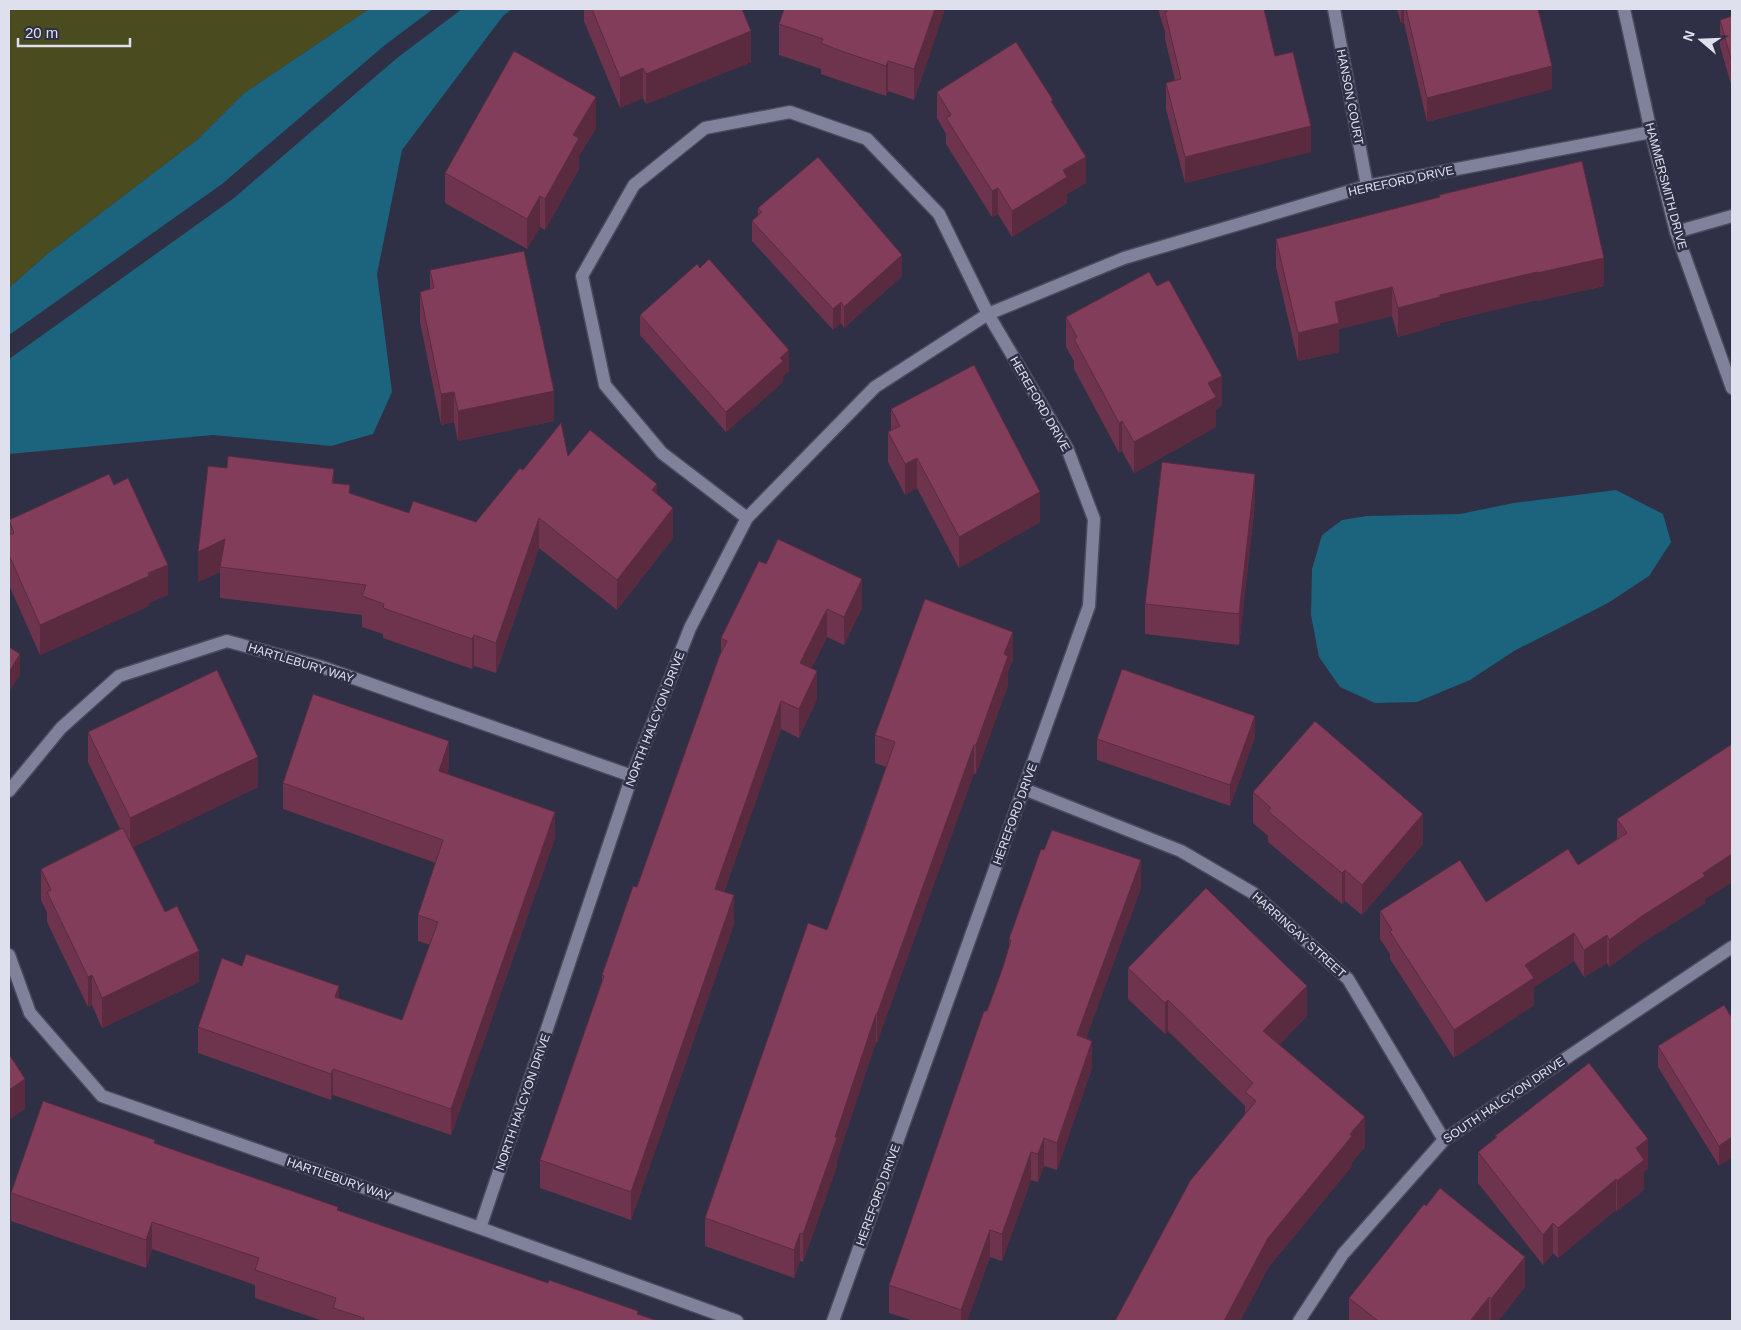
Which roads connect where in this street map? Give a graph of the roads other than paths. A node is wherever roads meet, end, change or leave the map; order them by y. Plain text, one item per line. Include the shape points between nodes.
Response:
1 (1334, 9) edge
2 (1624, 9) edge
3 (1651, 132) junction
4 (1367, 186) junction
5 (1732, 216) edge
6 (1676, 232) junction
7 (988, 314) junction
8 (1732, 388) edge
9 (747, 518) junction
10 (632, 776) junction
11 (1024, 789) junction
12 (9, 791) edge
13 (1732, 947) edge
14 (9, 954) edge
15 (1444, 1140) junction
16 (480, 1228) junction
17 (737, 1321) edge
18 (833, 1321) edge
19 (1299, 1321) edge

1 - 4 street, HANSON COURT
2 - 3 street, HAMMERSMITH DRIVE
3 - 4 street, HEREFORD DRIVE
3 - 6 street, HAMMERSMITH DRIVE
4 - 7 street, HEREFORD DRIVE via 1124,258
5 - 6 street
6 - 8 street, HAMMERSMITH DRIVE
7 - 9 street, NORTH HALCYON DRIVE via 875,387
7 - 9 street, HEREFORD DRIVE via 939,214 867,139 790,112 704,128 634,185 582,276 605,385 662,452
7 - 11 street, HEREFORD DRIVE via 1067,448 1094,519 1088,606
9 - 10 street, NORTH HALCYON DRIVE via 690,628
10 - 12 street, HARTLEBURY WAY via 322,667 228,641 119,676 62,728
10 - 16 street, NORTH HALCYON DRIVE
11 - 15 street, HARRINGAY STREET via 1181,851 1253,893 1348,978
11 - 18 street, HEREFORD DRIVE
13 - 15 street, SOUTH HALCYON DRIVE
14 - 16 street, HARTLEBURY WAY via 30,1013 102,1096
15 - 19 street, SOUTH HALCYON DRIVE via 1343,1254
16 - 17 street, HARTLEBURY WAY

